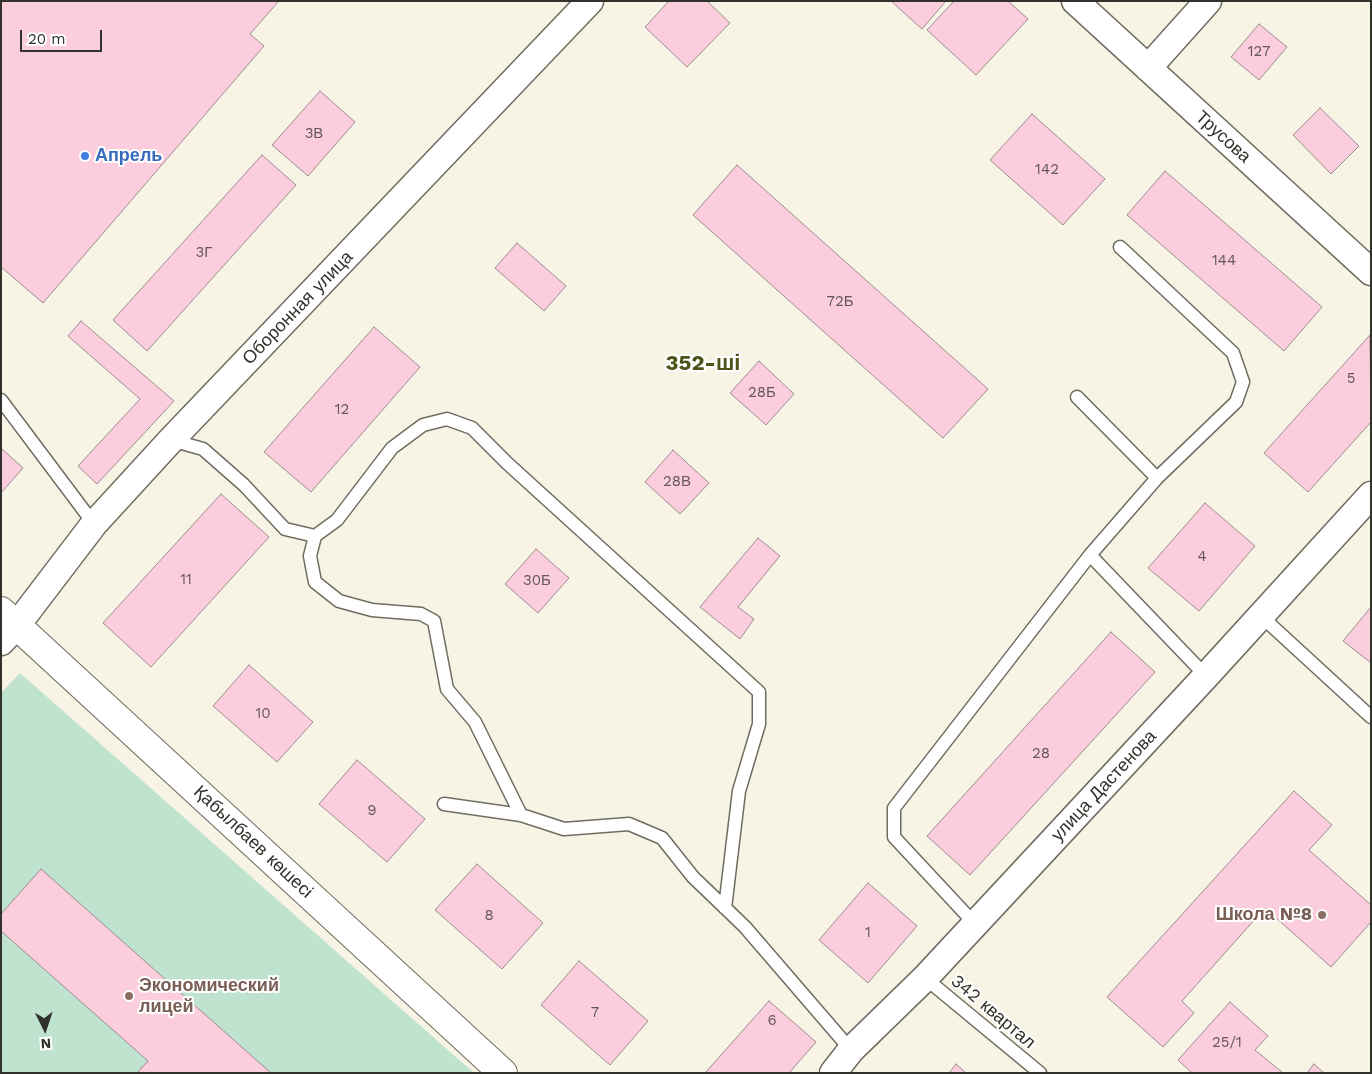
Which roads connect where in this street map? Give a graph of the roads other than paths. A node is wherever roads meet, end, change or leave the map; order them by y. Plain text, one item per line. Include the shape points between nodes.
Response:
1 (590, 1) edge
2 (1075, 1) edge
3 (1208, 1) edge
4 (1148, 68) junction
5 (1120, 247) dead end
6 (1371, 272) edge
7 (1077, 397) dead end
8 (1, 400) edge
9 (171, 440) junction
10 (1157, 478) junction
11 (1371, 495) edge
12 (94, 524) junction
13 (315, 536) junction
14 (1090, 555) junction
15 (1261, 616) junction
16 (6, 626) edge
17 (1206, 676) junction
18 (1371, 717) edge
19 (444, 804) dead end
20 (521, 816) junction
21 (725, 908) junction
22 (975, 924) junction
23 (925, 978) junction
24 (851, 1050) junction
25 (503, 1073) edge
26 (833, 1073) edge
27 (1040, 1073) edge

1 - 9 street, Оборонная улица
2 - 4 street, Трусова
3 - 4 street
4 - 6 street, Трусова
5 - 10 lane via 1232,353 1243,382 1236,402
7 - 10 lane
8 - 12 lane
9 - 12 street, Оборонная улица
9 - 13 lane via 203,449 285,529
10 - 14 lane
11 - 15 street, улица Дастенова
12 - 16 street, Оборонная улица
13 - 20 lane via 310,556 315,582 339,601 372,610 421,614 434,621 447,689 475,722
13 - 21 lane via 337,520 392,448 423,425 447,419 472,428 759,692 759,724 739,791
14 - 17 lane
14 - 22 lane via 894,808 894,837
15 - 17 street, улица Дастенова
15 - 18 lane
16 - 25 main road, Қабылбаев көшесі
17 - 22 street, улица Дастенова
19 - 20 lane
20 - 21 lane via 564,829 630,824 662,838 693,877
21 - 24 lane
22 - 23 street, улица Дастенова
23 - 24 street, улица Дастенова
23 - 27 lane, 342 квартал
24 - 26 street, улица Дастенова

